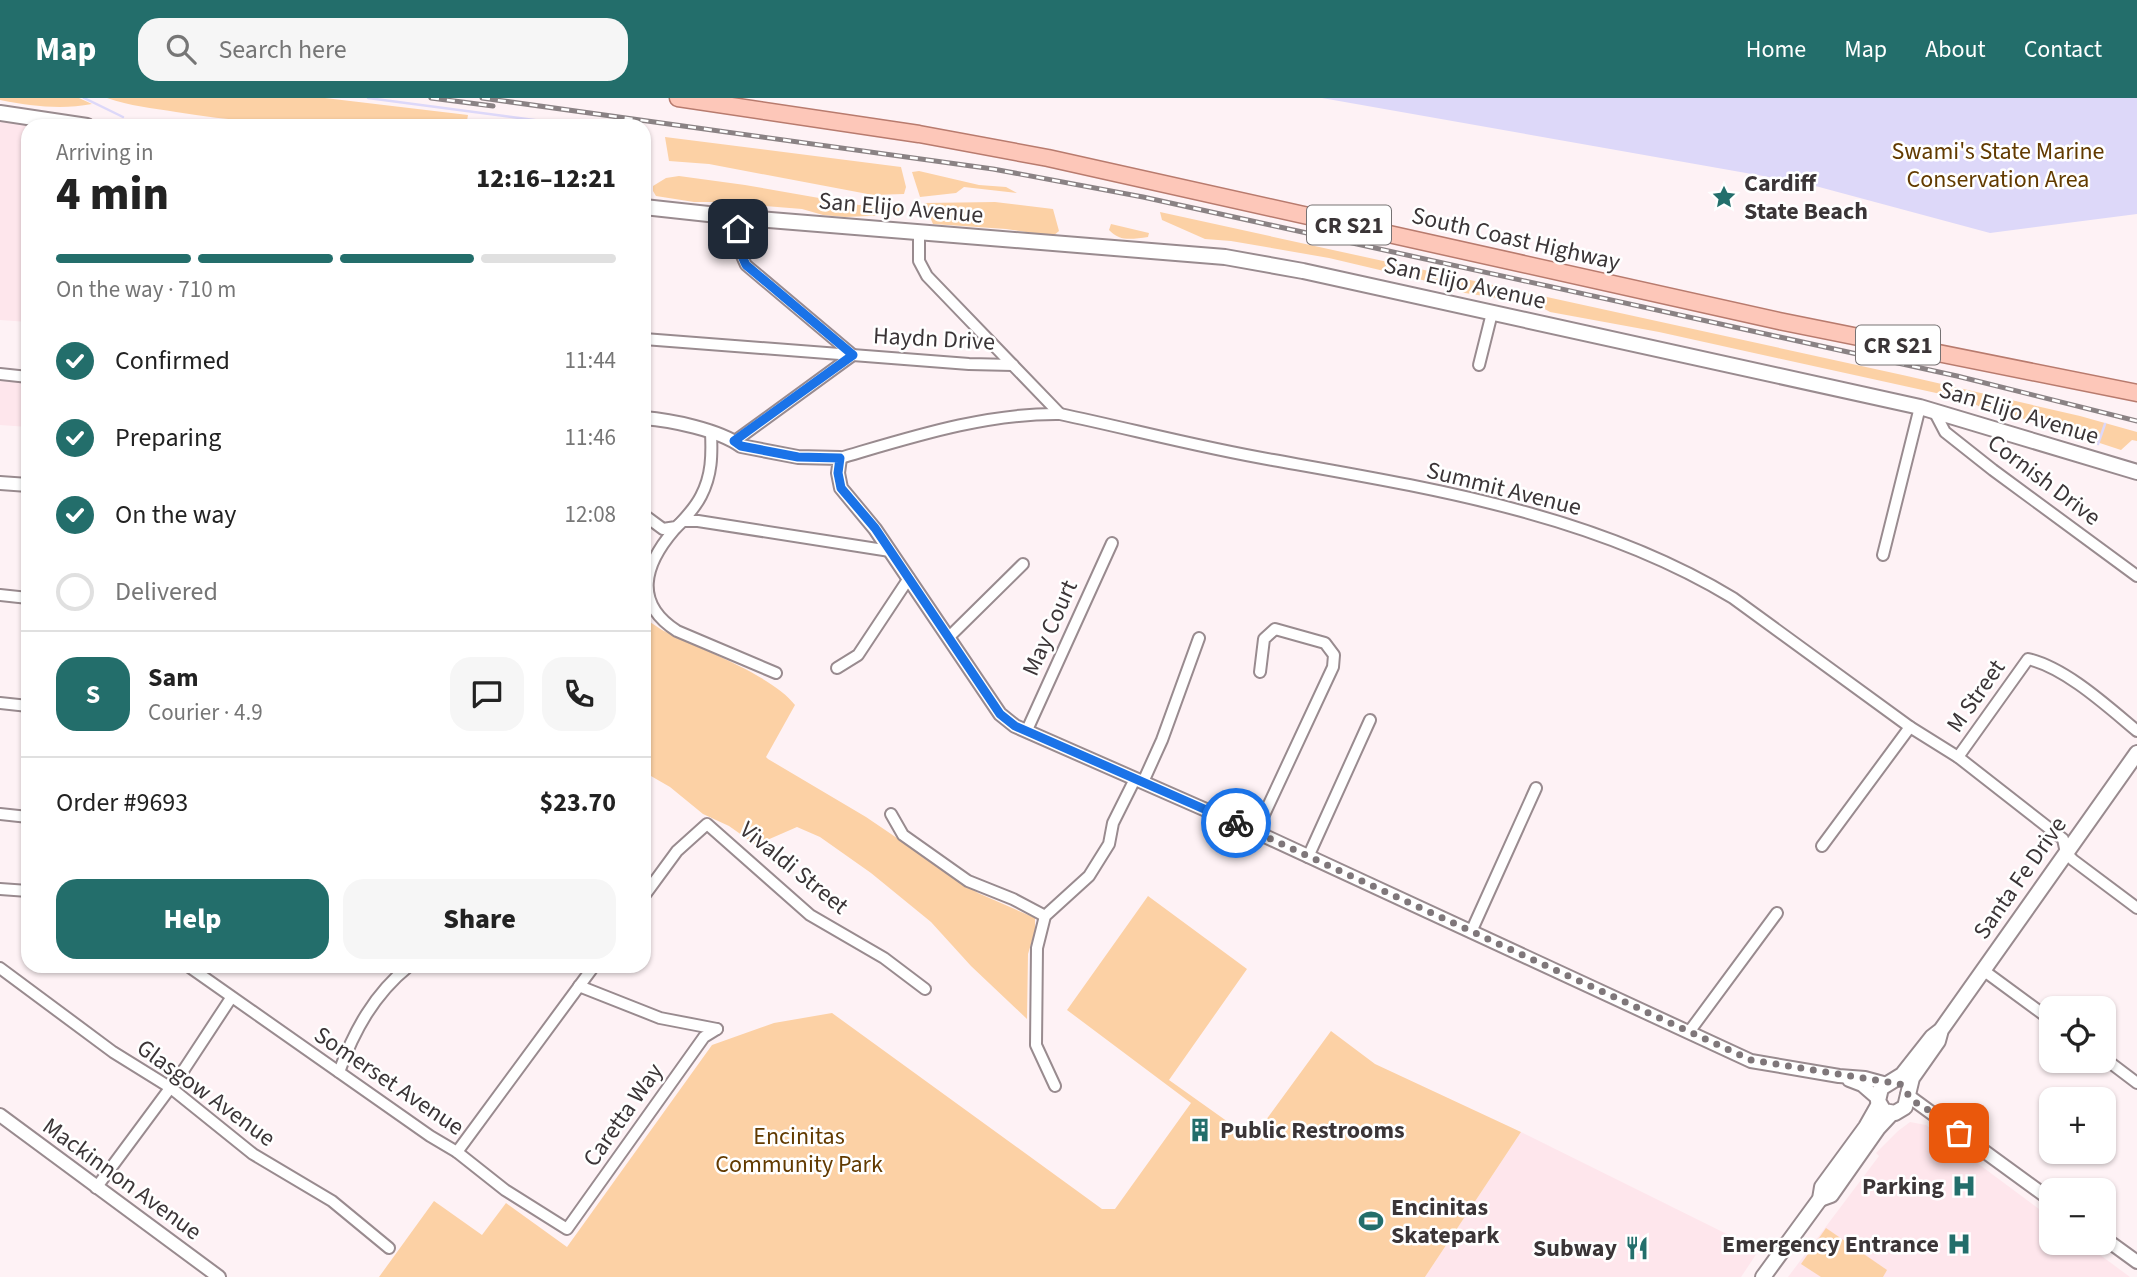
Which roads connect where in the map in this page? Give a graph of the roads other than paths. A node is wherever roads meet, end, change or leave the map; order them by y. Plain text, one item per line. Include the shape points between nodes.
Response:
1 (678, 98) edge
2 (0, 113) edge
3 (41, 119) edge
4 (651, 208) edge
5 (739, 217) junction
6 (919, 232) junction
7 (1492, 313) junction
8 (651, 340) edge
9 (853, 355) junction
10 (1013, 365) junction
11 (1479, 365) dead end
12 (0, 374) edge
13 (21, 376) edge
14 (2137, 393) edge
15 (1927, 409) junction
16 (1060, 414) junction
17 (651, 418) edge
18 (711, 432) junction
19 (734, 441) junction
20 (840, 458) junction
21 (2137, 472) edge
22 (0, 482) edge
23 (21, 484) edge
24 (651, 520) edge
25 (683, 521) junction
26 (1112, 543) dead end
27 (890, 551) junction
28 (1883, 555) dead end
29 (1023, 564) dead end
30 (651, 568) edge
31 (2137, 576) edge
32 (909, 578) junction
33 (0, 595) edge
34 (21, 597) edge
35 (651, 604) edge
36 (949, 637) junction
37 (1199, 638) dead end
38 (837, 668) dead end
39 (1260, 671) dead end
40 (776, 673) dead end
41 (0, 703) edge
42 (21, 704) edge
43 (1370, 720) dead end
44 (1910, 727) junction
45 (1027, 730) junction
46 (2137, 732) edge
47 (2137, 753) edge
48 (1958, 757) junction
49 (1139, 780) junction
50 (1536, 788) dead end
51 (0, 814) edge
52 (891, 814) dead end
53 (21, 816) edge
54 (1256, 832) junction
55 (1822, 846) dead end
56 (2066, 852) junction
57 (1308, 857) junction
58 (651, 886) edge
59 (0, 889) edge
60 (21, 890) edge
61 (2137, 908) edge
62 (1777, 913) dead end
63 (1045, 916) junction
64 (1471, 932) junction
65 (0, 968) edge
66 (1983, 970) junction
67 (197, 973) edge
68 (400, 973) edge
69 (589, 973) edge
70 (579, 986) junction
71 (925, 989) dead end
72 (231, 998) junction
73 (2039, 1011) edge
74 (1941, 1030) junction
75 (1689, 1032) junction
76 (2116, 1067) edge
77 (339, 1072) junction
78 (1839, 1076) junction
79 (1889, 1083) junction
80 (2137, 1083) edge
81 (1055, 1086) dead end
82 (171, 1088) junction
83 (1907, 1095) junction
84 (1878, 1101) junction
85 (1896, 1112) junction
86 (0, 1115) edge
87 (1939, 1118) junction
88 (457, 1152) junction
89 (96, 1188) junction
90 (2039, 1191) edge
91 (1819, 1199) junction
92 (568, 1229) joint
93 (2116, 1247) edge
94 (389, 1248) dead end
95 (2137, 1262) edge
96 (219, 1277) edge
97 (1763, 1277) edge

1 - 14 main road, South Coast Highway / CR S21 via 1048,158 1779,321
2 - 3 main road
4 - 5 main road, San Elijo Avenue
5 - 6 main road, San Elijo Avenue
5 - 9 street via 737,245 746,265
6 - 7 main road, San Elijo Avenue via 1225,257
6 - 10 street via 919,261 927,276
7 - 11 street
7 - 15 main road, San Elijo Avenue
8 - 9 street, Haydn Drive
9 - 10 street, Haydn Drive
9 - 19 street
10 - 16 street
12 - 13 street
15 - 21 main road, San Elijo Avenue
15 - 28 street
15 - 31 street, Cornish Drive via 1945,432
16 - 20 street, Summit Avenue via 1032,413 942,428
16 - 44 street, Summit Avenue via 1514,509 1642,551 1733,598
17 - 18 street
18 - 19 street
18 - 25 street via 711,471
19 - 20 street via 798,457
20 - 27 street via 841,488
22 - 23 street
24 - 25 street via 663,529
25 - 27 street
25 - 30 street
26 - 45 street, May Court
27 - 32 street
29 - 36 street
32 - 36 street
32 - 38 street via 858,655
33 - 34 street
35 - 40 street via 662,621 677,631
36 - 45 street via 1000,714
37 - 49 street via 1162,740
39 - 54 street via 1264,639 1275,629 1325,643 1334,655 1333,667
41 - 42 street
43 - 57 street
44 - 48 street, Summit Avenue
44 - 55 street
45 - 49 street
46 - 48 street, M Street via 2047,663 2028,659
47 - 56 main road, Santa Fe Drive
48 - 56 street, Summit Avenue via 2063,839
49 - 54 street
49 - 63 street via 1113,822 1109,844 1089,876
50 - 64 street
51 - 53 street
52 - 63 street via 903,835 968,881
54 - 57 street
56 - 61 street, Summit Avenue
56 - 66 main road, Santa Fe Drive
57 - 64 street
58 - 71 street, Vivaldi Street via 677,851 707,824 810,915 884,958
59 - 60 street
62 - 75 street
63 - 81 street via 1037,948 1036,1045
64 - 75 street
65 - 82 street, Glasgow Avenue via 113,1052
66 - 73 street
66 - 74 main road, Santa Fe Drive
67 - 72 street, Somerset Avenue
68 - 77 street via 353,1035
69 - 70 street
70 - 88 street
70 - 92 street, Caretta Way via 660,1018 717,1029 704,1037
72 - 77 street, Somerset Avenue
72 - 82 street
74 - 79 main road, Santa Fe Drive via 1905,1072
74 - 83 main road, Santa Fe Drive
75 - 78 street via 1751,1060
76 - 80 street
77 - 88 street, Somerset Avenue
78 - 79 street
78 - 84 street via 1862,1085
79 - 83 main road via 1903,1087
79 - 84 main road via 1881,1088
82 - 89 street
82 - 94 street, Glasgow Avenue via 253,1154 332,1201
83 - 85 main road via 1905,1107
83 - 87 street
84 - 85 main road via 1884,1111
84 - 91 main road via 1867,1127 1822,1187
85 - 87 street
85 - 91 main road via 1878,1128 1831,1195
86 - 89 street, Mackinnon Avenue
87 - 90 street
88 - 92 street, Somerset Avenue via 505,1190
89 - 96 street, Mackinnon Avenue
91 - 97 main road
93 - 95 street

